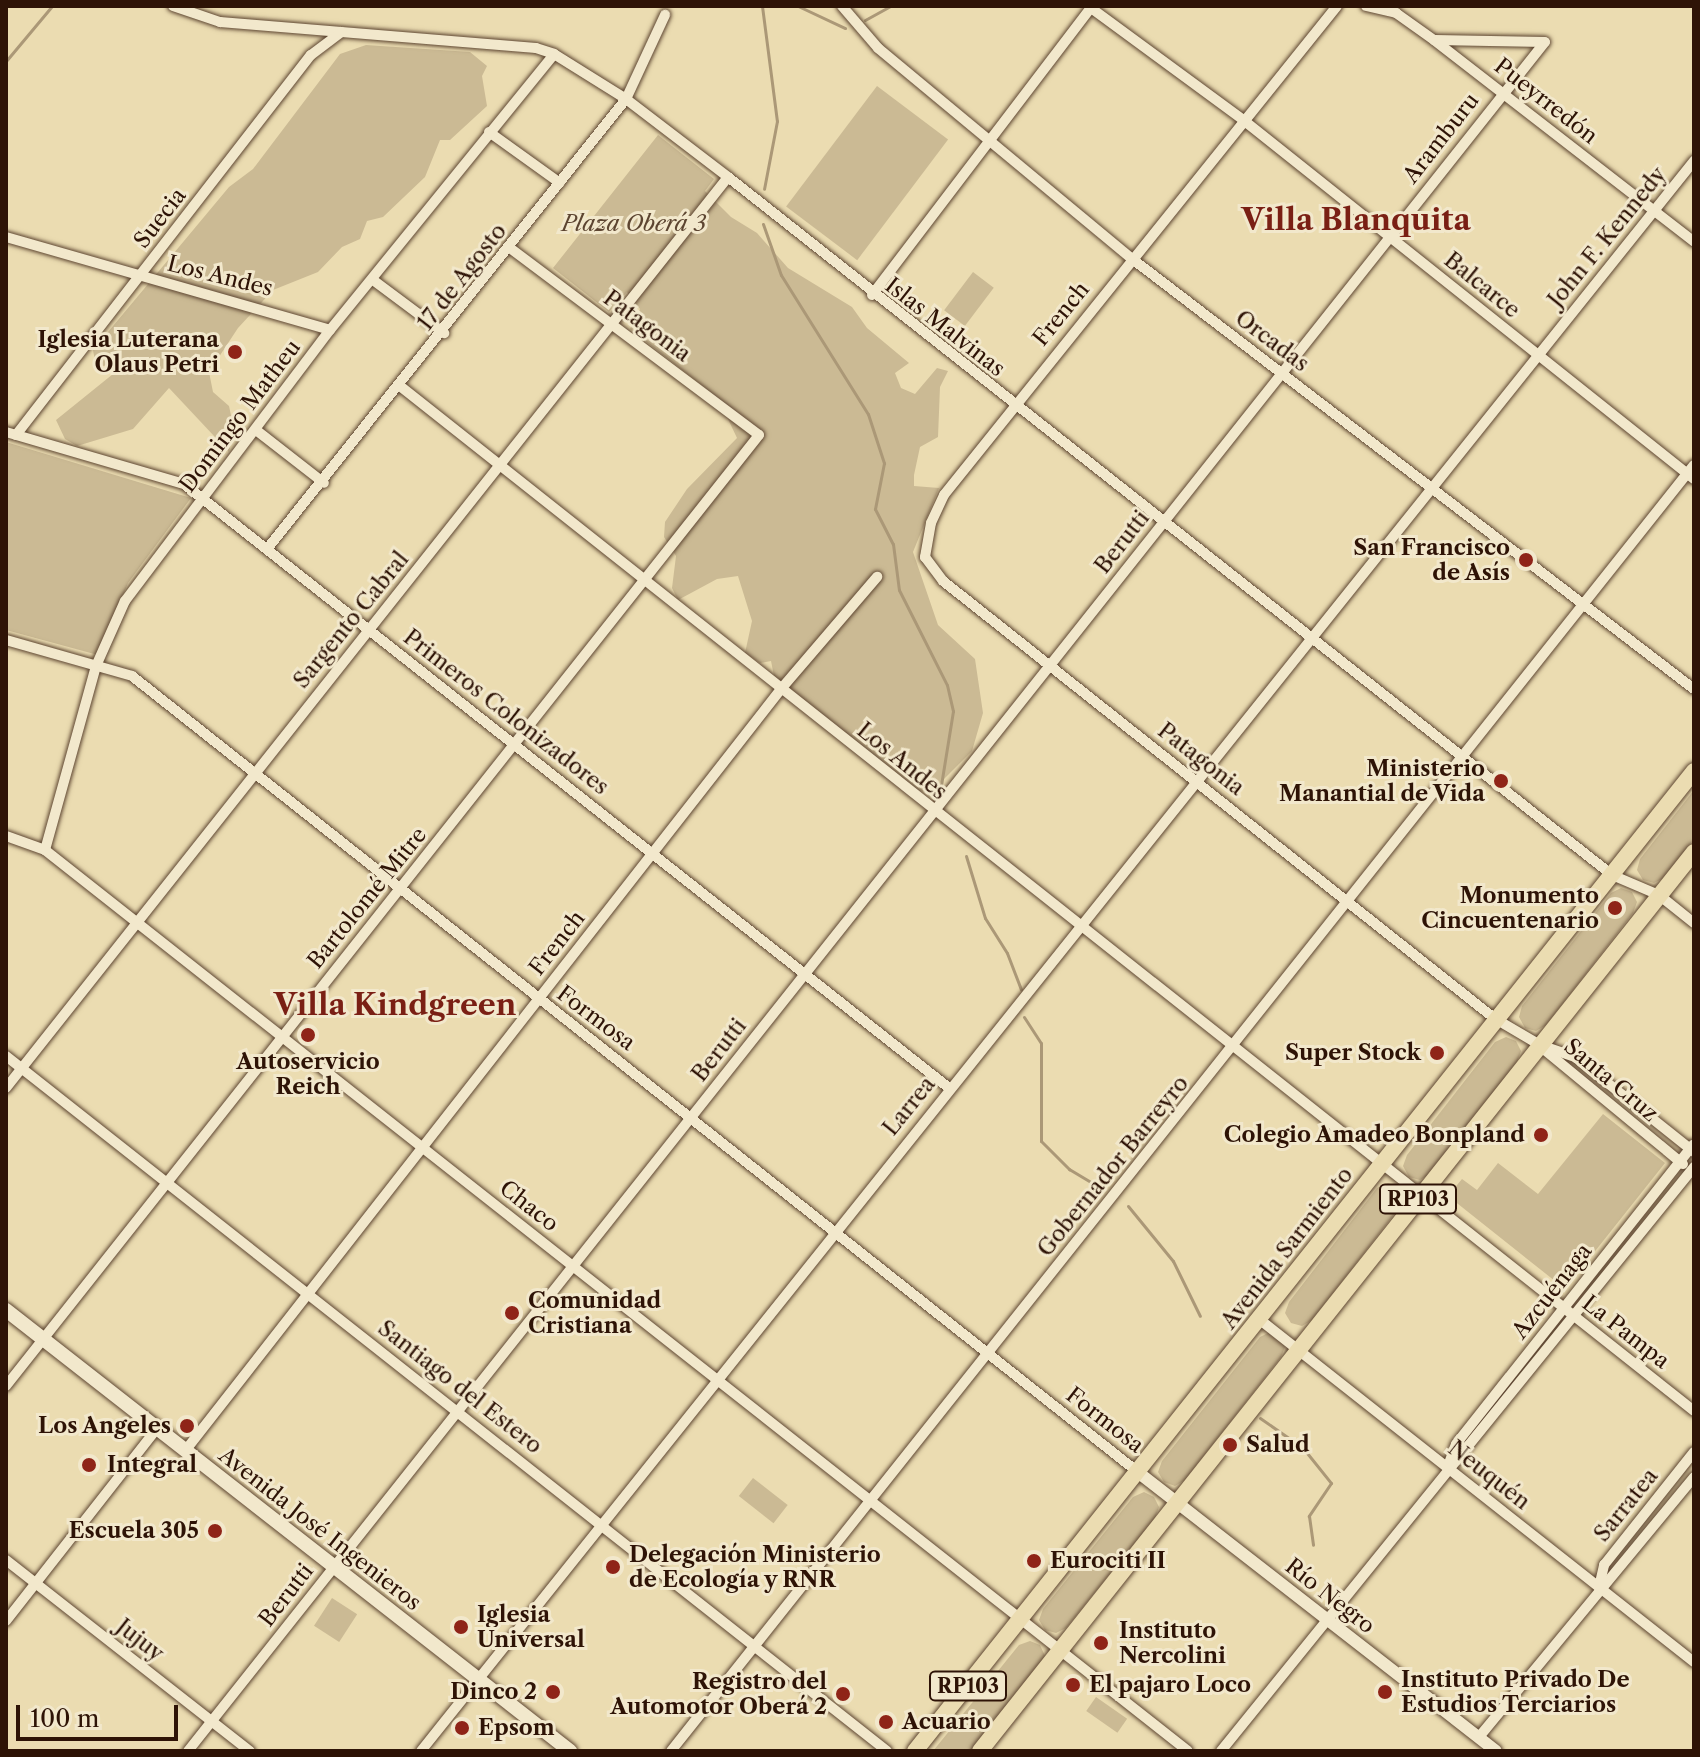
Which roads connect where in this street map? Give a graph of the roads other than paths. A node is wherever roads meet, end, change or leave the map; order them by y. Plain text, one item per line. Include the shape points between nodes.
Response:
1 (173, 6) edge
2 (842, 6) edge
3 (1337, 6) edge
4 (1366, 6) edge
5 (1092, 7) edge
6 (665, 15) dead end
7 (341, 32) junction
8 (1434, 40) junction
9 (554, 54) junction
10 (1502, 91) junction
11 (626, 99) junction
12 (1242, 119) junction
13 (489, 132) junction
14 (989, 140) junction
15 (1694, 161) edge
16 (728, 177) junction
17 (560, 183) junction
18 (1655, 210) junction
19 (1390, 236) junction
20 (6, 237) edge
21 (1694, 242) edge
22 (510, 248) junction
23 (1131, 258) junction
24 (140, 276) junction
25 (373, 280) junction
26 (872, 295) junction
27 (611, 324) junction
28 (330, 330) junction
29 (444, 333) junction
30 (1537, 356) junction
31 (1282, 373) junction
32 (400, 386) junction
33 (1013, 406) junction
34 (256, 430) junction
35 (11, 433) edge
36 (759, 435) joint
37 (500, 465) junction
38 (1692, 473) edge
39 (324, 483) junction
40 (1431, 487) junction
41 (204, 498) junction
42 (1165, 521) junction
43 (267, 549) junction
44 (925, 557) joint
45 (877, 577) dead end
46 (644, 581) junction
47 (1586, 606) junction
48 (369, 630) junction
49 (1310, 636) junction
50 (6, 640) edge
51 (1050, 665) junction
52 (96, 666) junction
53 (781, 689) junction
54 (1694, 689) edge
55 (515, 744) junction
56 (1464, 758) junction
57 (1694, 771) edge
58 (252, 774) junction
59 (1194, 780) junction
60 (934, 812) junction
61 (6, 836) edge
62 (45, 850) junction
63 (654, 852) junction
64 (1694, 852) edge
65 (1612, 875) junction
66 (399, 890) junction
67 (1659, 895) junction
68 (1349, 903) junction
69 (137, 923) junction
70 (1694, 923) edge
71 (1079, 925) junction
72 (805, 973) junction
73 (538, 1000) junction
74 (1494, 1018) junction
75 (281, 1037) junction
76 (1540, 1045) junction
77 (1233, 1048) junction
78 (6, 1056) edge
79 (22, 1068) junction
80 (6, 1088) edge
81 (949, 1088) junction
82 (693, 1116) junction
83 (1693, 1148) edge
84 (422, 1149) junction
85 (1680, 1162) junction
86 (1380, 1164) junction
87 (1693, 1170) edge
88 (167, 1183) junction
89 (1420, 1196) junction
90 (834, 1232) junction
91 (573, 1266) junction
92 (308, 1294) junction
93 (1564, 1308) junction
94 (6, 1310) edge
95 (1574, 1317) junction
96 (1259, 1319) junction
97 (43, 1339) junction
98 (1298, 1350) junction
99 (988, 1354) junction
100 (716, 1379) junction
101 (6, 1386) edge
102 (458, 1411) junction
103 (1694, 1411) edge
104 (156, 1430) junction
105 (185, 1451) junction
106 (1694, 1452) edge
107 (1447, 1467) junction
108 (1139, 1473) junction
109 (1694, 1477) edge
110 (870, 1502) junction
111 (1177, 1503) junction
112 (601, 1523) junction
113 (6, 1560) edge
114 (333, 1569) junction
115 (36, 1583) junction
116 (1599, 1587) junction
117 (1327, 1619) junction
118 (1020, 1620) junction
119 (6, 1621) edge
120 (755, 1646) junction
121 (1060, 1650) junction
122 (1694, 1662) edge
123 (478, 1679) junction
124 (212, 1721) junction
125 (1479, 1737) junction
126 (188, 1751) edge
127 (250, 1751) edge
128 (421, 1751) edge
129 (570, 1751) edge
130 (671, 1751) edge
131 (887, 1751) edge
132 (915, 1751) edge
133 (980, 1751) edge
134 (1188, 1751) edge
135 (1221, 1751) edge
136 (1496, 1751) edge

1 - 7 street, Islas Malvinas via 220,22
2 - 14 street, Orcadas via 878,48
3 - 12 street, French
4 - 8 street, Pueyrredón via 1396,13
5 - 12 street, Balcarce
5 - 14 street
6 - 11 street, 17 de Agosto
7 - 9 street, Islas Malvinas
7 - 24 street, Suecia via 311,55
8 - 10 street, Pueyrredón
8 - 10 street, Aramburu via 1545,42
9 - 11 street, Islas Malvinas
9 - 13 street, Domingo Matheu
10 - 18 street, Pueyrredón
10 - 19 street, Aramburu
11 - 16 street, Islas Malvinas
11 - 17 street, 17 de Agosto
12 - 19 street, Balcarce
12 - 23 street, French
13 - 17 street
13 - 25 street, Domingo Matheu
14 - 23 street, Orcadas
14 - 26 street
15 - 18 street, John F. Kennedy
16 - 26 street, Islas Malvinas
16 - 27 street, Sargento Cabral
17 - 22 street, 17 de Agosto
18 - 21 street, Pueyrredón
18 - 30 street, John F. Kennedy
19 - 30 street, Balcarce
19 - 31 street, Aramburu
20 - 24 street, Los Andes
22 - 27 street, Patagonia
22 - 29 street, 17 de Agosto
23 - 31 street, Orcadas
23 - 33 street, French
24 - 28 street, Los Andes
24 - 35 street, Suecia
25 - 28 street, Domingo Matheu
25 - 29 street
26 - 33 street, Islas Malvinas
27 - 36 street, Patagonia
27 - 37 street, Sargento Cabral
28 - 34 street, Domingo Matheu
29 - 32 street, 17 de Agosto
30 - 38 street, Balcarce
30 - 40 street, John F. Kennedy
31 - 40 street, Orcadas
31 - 42 street, Berutti
32 - 37 street, Los Andes
32 - 39 street, 17 de Agosto
33 - 42 street, Islas Malvinas
33 - 44 street, French via 944,495 931,523
34 - 39 street
34 - 41 street, Domingo Matheu
35 - 41 street, Primeros Colonizadores via 184,484
36 - 46 street, Bartolomé Mitre
37 - 46 street, Los Andes
37 - 48 street, Sargento Cabral
38 - 47 street, Gobernador Barreyro
39 - 43 street, 17 de Agosto
40 - 47 street, Orcadas
40 - 49 street, Larrea
41 - 43 street, Primeros Colonizadores
41 - 52 street, Domingo Matheu via 125,601
42 - 49 street, Islas Malvinas
42 - 51 street, Berutti
43 - 48 street, Primeros Colonizadores
44 - 51 street, Patagonia via 943,581
45 - 53 street, French
46 - 53 street, Los Andes
46 - 55 street, Bartolomé Mitre
47 - 54 street, Orcadas
47 - 56 street, Gobernador Barreyro
48 - 55 street, Primeros Colonizadores
48 - 58 street, Sargento Cabral
49 - 56 street, Islas Malvinas
49 - 59 street, Larrea
50 - 52 street, Formosa
51 - 59 street, Patagonia
51 - 60 street, Berutti
52 - 58 street, Formosa via 132,676
52 - 62 street, Domingo Matheu
53 - 60 street, Los Andes
53 - 63 street, French
55 - 63 street, Primeros Colonizadores
55 - 66 street, Bartolomé Mitre
56 - 65 street, Islas Malvinas
56 - 68 street, Gobernador Barreyro
57 - 65 main road, Avenida Sarmiento / RP103
58 - 66 street, Formosa
58 - 69 street, Sargento Cabral
59 - 68 street, Patagonia
59 - 71 street, Larrea
60 - 71 street, Los Andes
60 - 72 street, Berutti
61 - 62 street, Chaco
62 - 69 street, Chaco
63 - 72 street, Primeros Colonizadores
63 - 73 street, French
64 - 67 main road, RP103
65 - 67 street, Islas Malvinas
65 - 74 main road, Avenida Sarmiento / RP103
66 - 73 street, Formosa
66 - 75 street, Bartolomé Mitre
67 - 70 street, Islas Malvinas
67 - 76 main road, RP103
68 - 74 street, Patagonia
68 - 77 street, Gobernador Barreyro
69 - 75 street, Chaco
69 - 79 street, Sargento Cabral
71 - 77 street, Los Andes
71 - 81 street, Larrea
72 - 81 street, Primeros Colonizadores
72 - 82 street, Berutti
73 - 82 street, Formosa
73 - 84 street, French
74 - 76 street, Patagonia
74 - 86 main road, Avenida Sarmiento / RP103
75 - 84 street, Chaco
75 - 88 street, Bartolomé Mitre
76 - 83 street, Santa Cruz via 1575,1057
76 - 85 street, Santa Cruz
76 - 89 main road, RP103
77 - 86 street, Los Andes
77 - 99 street, Gobernador Barreyro
78 - 79 street, Santiago del Estero
79 - 80 street, Sargento Cabral
79 - 88 street, Santiago del Estero
81 - 90 street, Larrea
82 - 90 street, Formosa
82 - 91 street, Berutti
83 - 85 street, Azcuénaga
84 - 91 street, Chaco
84 - 92 street, French
85 - 87 street, Santa Cruz
85 - 93 street, Azcuénaga
86 - 89 street, La Pampa
86 - 96 main road, Avenida Sarmiento / RP103
87 - 95 street, Azcuénaga
88 - 92 street, Santiago del Estero
88 - 97 street, Bartolomé Mitre
89 - 93 street, La Pampa
89 - 98 main road, RP103
90 - 99 street, Formosa
90 - 100 street, Larrea
91 - 100 street, Chaco
91 - 102 street, Berutti
92 - 102 street, Santiago del Estero
92 - 105 street, French
93 - 95 street, La Pampa
93 - 107 street, Azcuénaga via 1456,1444
94 - 97 main road, Avenida José Ingenieros
95 - 103 street, La Pampa
95 - 107 street, Azcuénaga via 1466,1452
96 - 98 street, Neuquén
96 - 108 main road, Avenida Sarmiento / RP103
97 - 101 street, Bartolomé Mitre
97 - 104 main road, Avenida José Ingenieros
98 - 107 street, Neuquén
98 - 111 main road, RP103
99 - 108 street, Formosa
99 - 110 street, Gobernador Barreyro
100 - 110 street, Chaco
100 - 112 street, Larrea
102 - 112 street, Santiago del Estero
102 - 114 street, Berutti
104 - 105 main road, Avenida José Ingenieros
104 - 115 street
105 - 114 main road, Avenida José Ingenieros
106 - 116 street, Sarratea via 1604,1565
107 - 116 street, Neuquén
107 - 117 street, Azcuénaga
108 - 111 street, Río Negro
108 - 118 main road, Avenida Sarmiento / RP103
109 - 116 street, Sarratea via 1617,1574
110 - 118 street, Chaco
110 - 120 street, Gobernador Barreyro
111 - 117 street, Río Negro
111 - 121 main road, RP103
112 - 120 street, Santiago del Estero
112 - 123 street, Larrea
113 - 115 street, Jujuy
114 - 123 main road, Avenida José Ingenieros
114 - 124 street, Berutti
115 - 119 street
115 - 124 street, Jujuy
116 - 122 street, Neuquén
116 - 125 street, Sarratea
117 - 125 street, Río Negro
117 - 135 street, Azcuénaga
118 - 121 street, Chaco
118 - 132 main road, Avenida Sarmiento / RP103
120 - 130 street, Gobernador Barreyro
120 - 131 street, Santiago del Estero
121 - 133 main road, RP103
121 - 134 street, Chaco
123 - 128 street, Larrea
123 - 129 main road, Avenida José Ingenieros
124 - 126 street, Berutti
124 - 127 street, Jujuy
125 - 136 street, Río Negro

